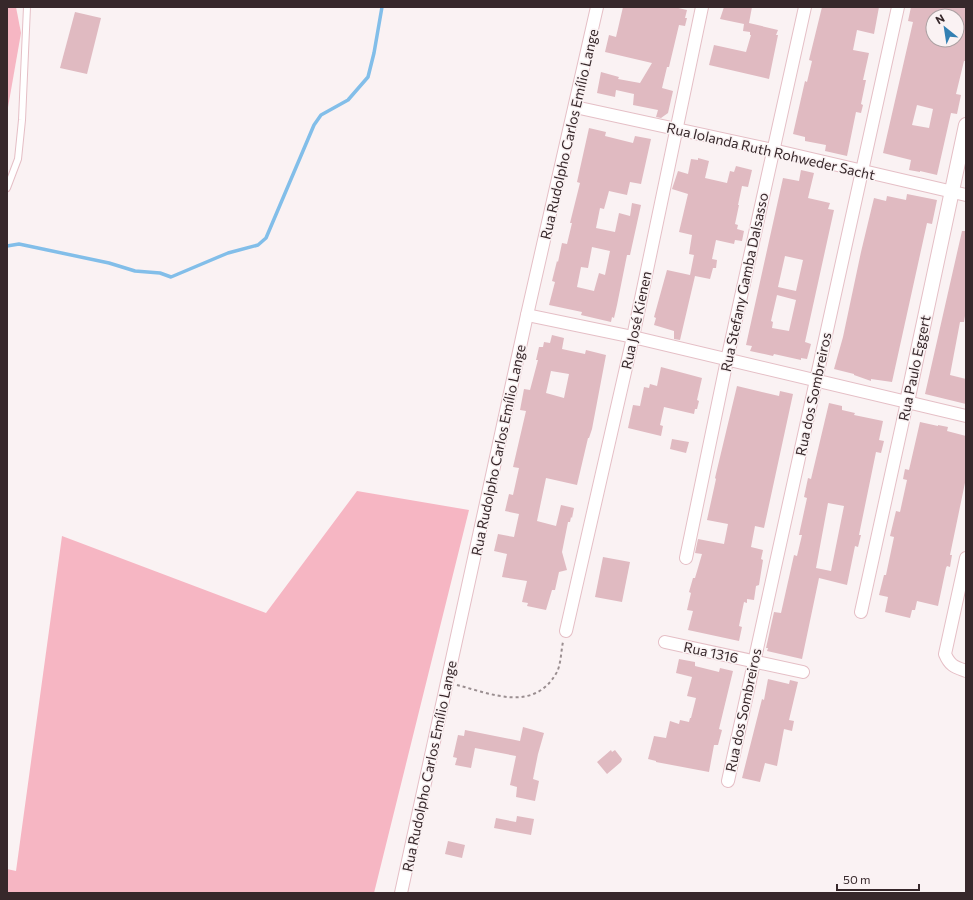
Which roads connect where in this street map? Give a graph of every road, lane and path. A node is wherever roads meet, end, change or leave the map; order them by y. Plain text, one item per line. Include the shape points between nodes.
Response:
1 (27, 7) edge
2 (597, 7) edge
3 (702, 7) edge
4 (805, 7) edge
5 (898, 7) edge
6 (575, 107) junction
7 (966, 125) edge
8 (677, 130) junction
9 (773, 150) junction
10 (861, 171) junction
11 (7, 188) edge
12 (951, 192) junction
13 (966, 195) edge
14 (527, 315) junction
15 (633, 337) junction
16 (727, 360) junction
17 (816, 381) junction
18 (907, 402) junction
19 (966, 416) edge
20 (686, 558) dead end
21 (966, 558) edge
22 (861, 612) dead end
23 (566, 631) joint
24 (665, 642) dead end
25 (753, 661) junction
26 (966, 671) edge
27 (804, 672) dead end
28 (447, 682) junction
29 (728, 781) dead end
30 (401, 893) edge

1 - 11 lane via 19,151
2 - 6 street, Rua Rudolpho Carlos Emílio Lange
3 - 8 street, Rua José Kienen
4 - 9 street, Rua Stefany Gamba Dalsasso
5 - 10 street, Rua dos Sombreiros
6 - 8 street, Rua Iolanda Ruth Rohweder Sacht
6 - 14 street, Rua Rudolpho Carlos Emílio Lange
7 - 12 street, Rua Paulo Eggert
8 - 9 street, Rua Iolanda Ruth Rohweder Sacht
8 - 15 street, Rua José Kienen
9 - 10 street, Rua Iolanda Ruth Rohweder Sacht
9 - 16 street, Rua Stefany Gamba Dalsasso
10 - 12 street, Rua Iolanda Ruth Rohweder Sacht
10 - 17 street, Rua dos Sombreiros
12 - 13 street, Rua Iolanda Ruth Rohweder Sacht
12 - 18 street, Rua Paulo Eggert
14 - 15 street
14 - 28 street, Rua Rudolpho Carlos Emílio Lange
15 - 16 street
15 - 23 street, Rua José Kienen
16 - 17 street
16 - 20 street, Rua Stefany Gamba Dalsasso
17 - 18 street
17 - 25 street, Rua dos Sombreiros
18 - 19 street
18 - 22 street, Rua Paulo Eggert
21 - 26 street via 945,654 952,666
23 - 28 path via 557,671 545,686 530,696 513,698
24 - 25 street, Rua 1316
25 - 27 street, Rua 1316
25 - 29 street, Rua dos Sombreiros
28 - 30 street, Rua Rudolpho Carlos Emílio Lange

